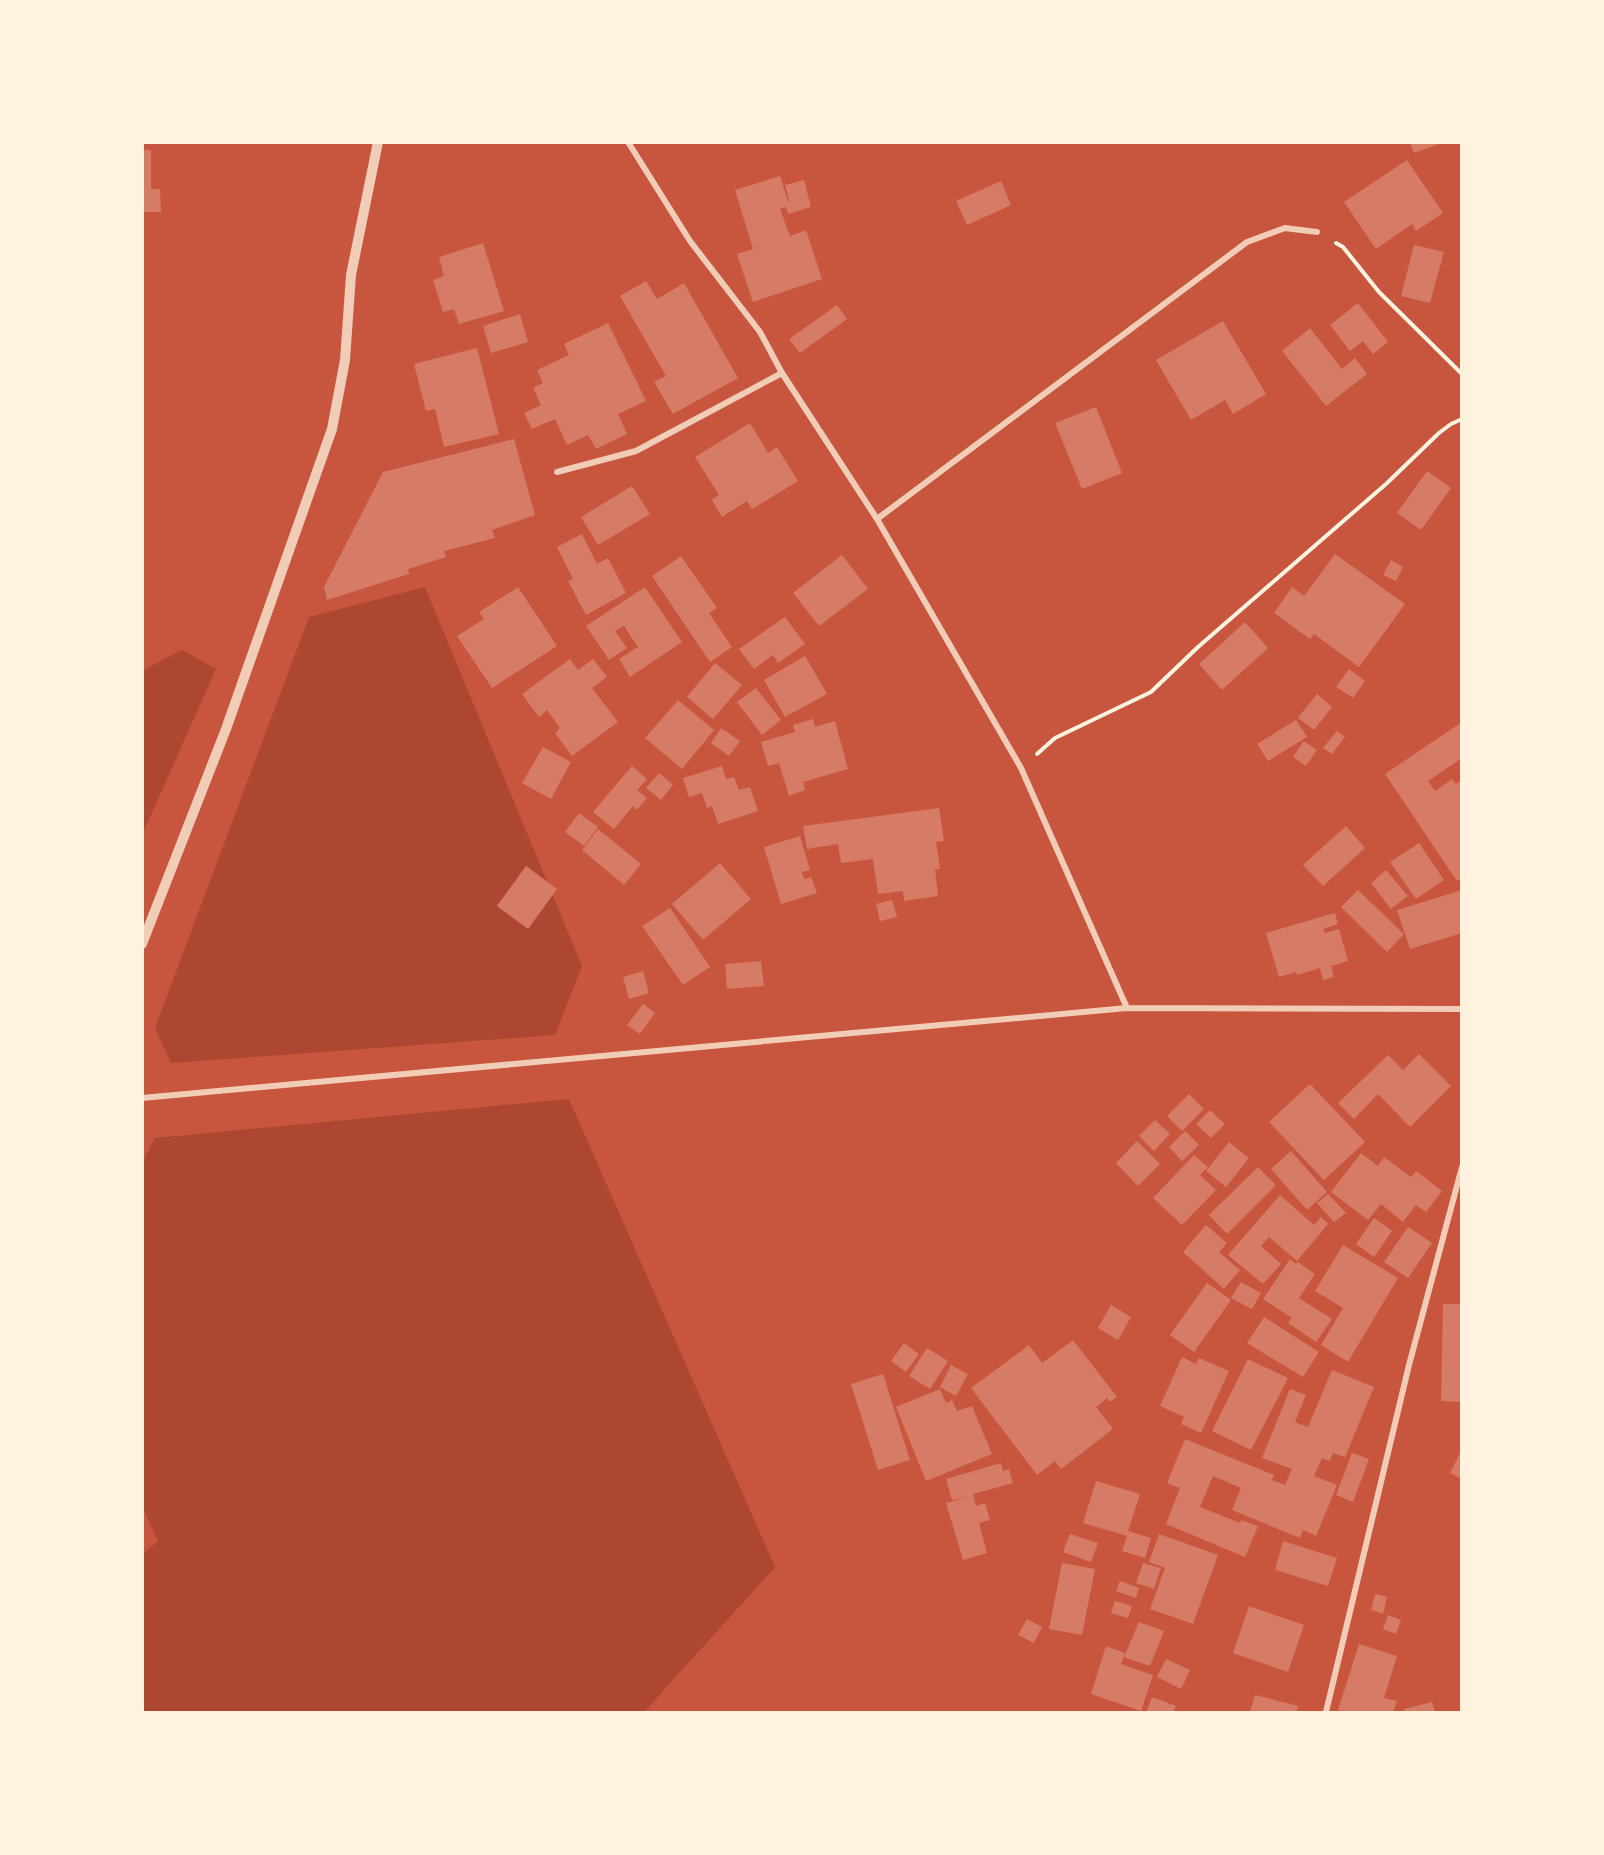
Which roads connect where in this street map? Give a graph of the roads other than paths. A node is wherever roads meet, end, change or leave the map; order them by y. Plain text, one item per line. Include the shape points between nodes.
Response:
1 (378, 142) edge
2 (628, 142) edge
3 (1317, 232) road end
4 (782, 373) junction
5 (557, 472) dead end
6 (877, 519) junction
7 (142, 944) edge
8 (1127, 1008) junction
9 (1461, 1009) edge
10 (142, 1098) edge
11 (1461, 1167) edge
12 (1326, 1713) edge

1 - 7 street via 351,274 345,360 332,429 226,729
2 - 4 street via 690,241 760,332
3 - 6 street via 1285,228 1247,242
4 - 5 street via 636,451
4 - 6 street
6 - 8 street via 1021,768
8 - 9 street
8 - 10 street
11 - 12 street

